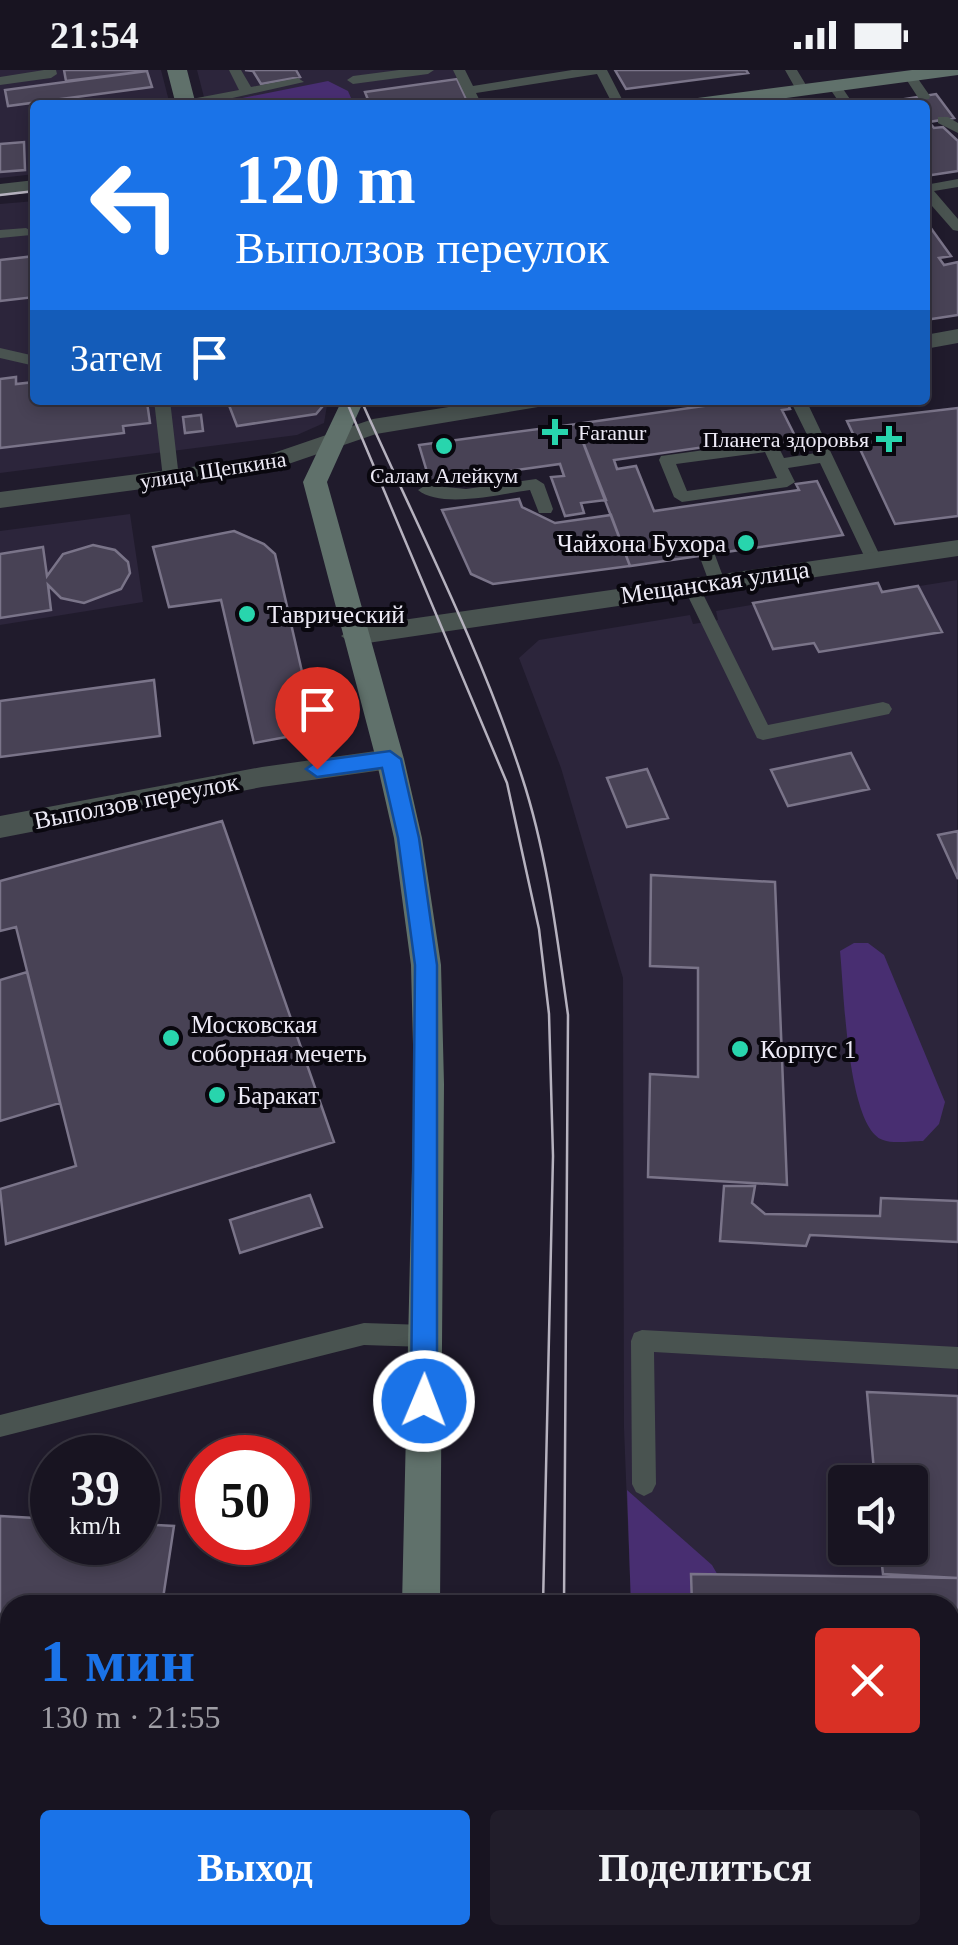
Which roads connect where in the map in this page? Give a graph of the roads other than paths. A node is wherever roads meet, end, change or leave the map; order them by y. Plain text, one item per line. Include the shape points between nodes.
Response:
1 (50, 70) edge
2 (177, 70) edge
3 (235, 70) edge
4 (428, 70) edge
5 (460, 70) edge
6 (598, 70) edge
7 (791, 70) edge
8 (955, 70) edge
9 (917, 73) edge
10 (0, 80) edge
11 (353, 80) dead end
12 (298, 82) dead end
13 (834, 86) junction
14 (469, 90) junction
15 (803, 90) junction
16 (247, 92) junction
17 (924, 96) dead end
18 (186, 100) edge
19 (207, 100) edge
20 (474, 100) edge
21 (615, 100) edge
22 (760, 100) edge
23 (844, 100) edge
24 (943, 120) dead end
25 (958, 130) edge
26 (958, 183) edge
27 (30, 187) edge
28 (930, 189) edge
29 (0, 190) edge
30 (930, 196) edge
31 (958, 227) edge
32 (26, 232) dead end
33 (0, 234) edge
34 (958, 336) edge
35 (930, 341) edge
36 (0, 353) edge
37 (30, 360) edge
38 (163, 405) edge
39 (353, 405) edge
40 (362, 405) edge
41 (507, 405) edge
42 (800, 405) edge
43 (406, 421) junction
44 (337, 440) junction
45 (826, 457) junction
46 (778, 464) junction
47 (171, 478) junction
48 (426, 490) dead end
49 (0, 500) edge
50 (545, 509) dead end
51 (958, 548) edge
52 (707, 555) dead end
53 (874, 560) junction
54 (717, 582) junction
55 (691, 586) junction
56 (354, 636) junction
57 (883, 709) dead end
58 (390, 759) junction
59 (0, 827) edge
60 (426, 1336) junction
61 (958, 1358) edge
62 (0, 1426) edge
63 (644, 1484) dead end
64 (421, 1595) edge

1 - 10 lane
2 - 18 main road
3 - 16 lane
4 - 11 lane
5 - 14 lane
6 - 14 lane
6 - 21 lane
7 - 15 lane
8 - 9 main road
9 - 13 main road
9 - 17 lane
12 - 16 lane
13 - 15 main road
13 - 23 lane
14 - 20 lane
15 - 22 main road
16 - 19 lane
24 - 25 lane
26 - 28 lane
27 - 29 street
30 - 31 lane
32 - 33 lane
34 - 35 street
36 - 37 lane
38 - 47 lane
39 - 44 main road
40 - 43 street
41 - 43 street, улица Щепкина
42 - 45 lane
43 - 44 street, улица Щепкина
44 - 47 street, улица Щепкина via 262,465
44 - 56 main road via 315,482
45 - 46 lane
45 - 53 lane
46 - 46 lane via 787,482 685,502 667,460 770,446
47 - 49 street, улица Щепкина
48 - 50 lane via 466,494 536,484
51 - 53 street, Мещанская улица
52 - 54 lane
53 - 54 street, Мещанская улица
54 - 55 street, Мещанская улица
55 - 56 street, Мещанская улица
55 - 57 lane via 763,733
56 - 58 main road
58 - 59 street, Выползов переулок via 262,776
58 - 60 main road via 426,965
60 - 62 lane via 364,1334
60 - 64 main road
61 - 63 lane via 642,1341

